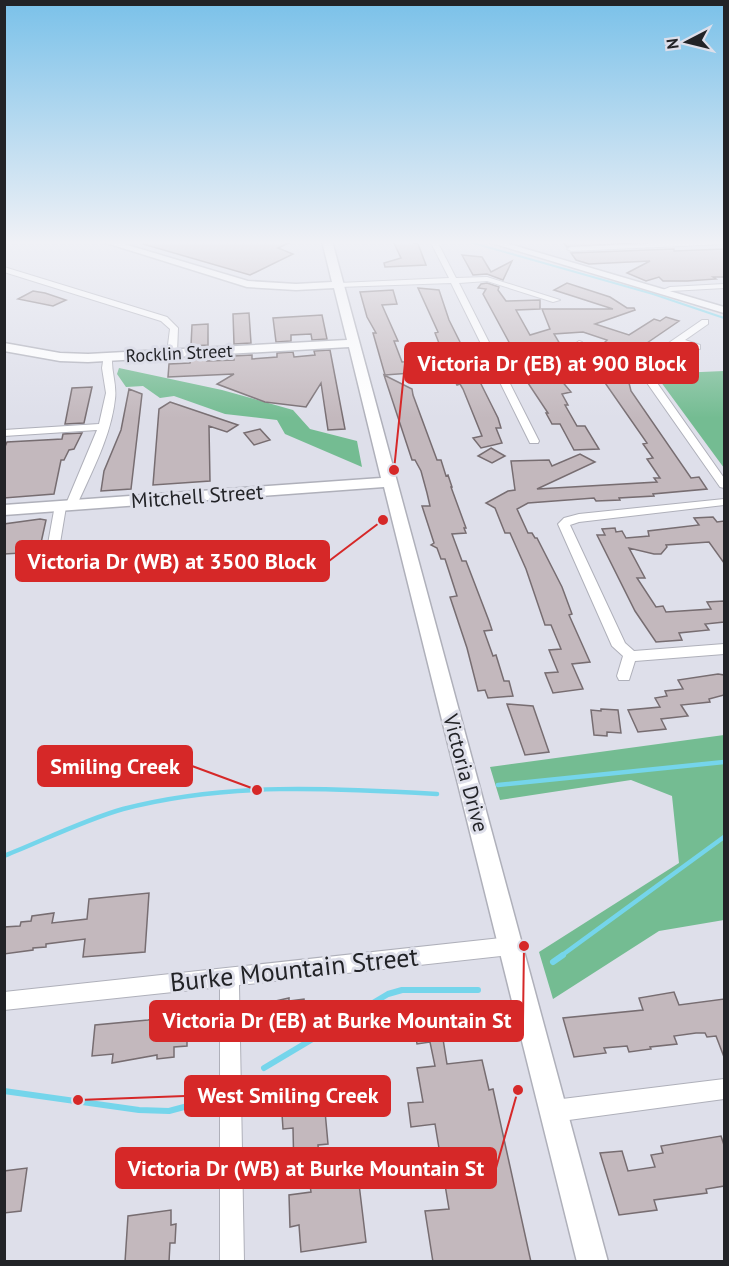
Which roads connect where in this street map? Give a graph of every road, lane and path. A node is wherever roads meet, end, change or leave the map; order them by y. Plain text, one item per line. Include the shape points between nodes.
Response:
1 (103, 300) edge
2 (343, 300) edge
3 (466, 300) edge
4 (690, 300) edge
5 (724, 310) edge
6 (705, 322) dead end
7 (679, 341) junction
8 (354, 343) junction
9 (579, 344) dead end
10 (4, 347) edge
11 (697, 347) dead end
12 (172, 353) junction
13 (107, 357) junction
14 (587, 357) junction
15 (496, 363) junction
16 (646, 363) junction
17 (103, 427) junction
18 (4, 433) edge
19 (534, 441) dead end
20 (390, 482) junction
21 (724, 485) edge
22 (724, 502) edge
23 (66, 505) junction
24 (4, 510) edge
25 (52, 555) dead end
26 (724, 649) edge
27 (630, 655) junction
28 (624, 676) dead end
29 (511, 946) junction
30 (229, 976) junction
31 (4, 1001) edge
32 (724, 1089) edge
33 (554, 1111) junction
34 (232, 1262) edge
35 (593, 1262) edge

1 - 12 street via 164,319 174,328
2 - 8 street, Victoria Drive
3 - 15 street
4 - 5 street
6 - 7 street
7 - 11 street
7 - 16 street
8 - 12 street, Rocklin Street
8 - 20 street, Victoria Drive
9 - 14 street
10 - 13 street, Rocklin Street via 60,357
12 - 13 street, Rocklin Street
13 - 17 street via 111,383
14 - 15 street
14 - 16 street via 614,356
15 - 19 street
16 - 21 street via 650,380
17 - 18 street
17 - 23 street
20 - 23 street, Mitchell Street
20 - 29 street, Victoria Drive
22 - 27 street via 565,522 567,535 619,646
23 - 24 street, Mitchell Street
23 - 25 street
26 - 27 street
27 - 28 street
29 - 30 street, Burke Mountain Street
29 - 33 street, Victoria Drive
30 - 31 street, Burke Mountain Street
30 - 34 street
32 - 33 street
33 - 35 street, Victoria Drive

